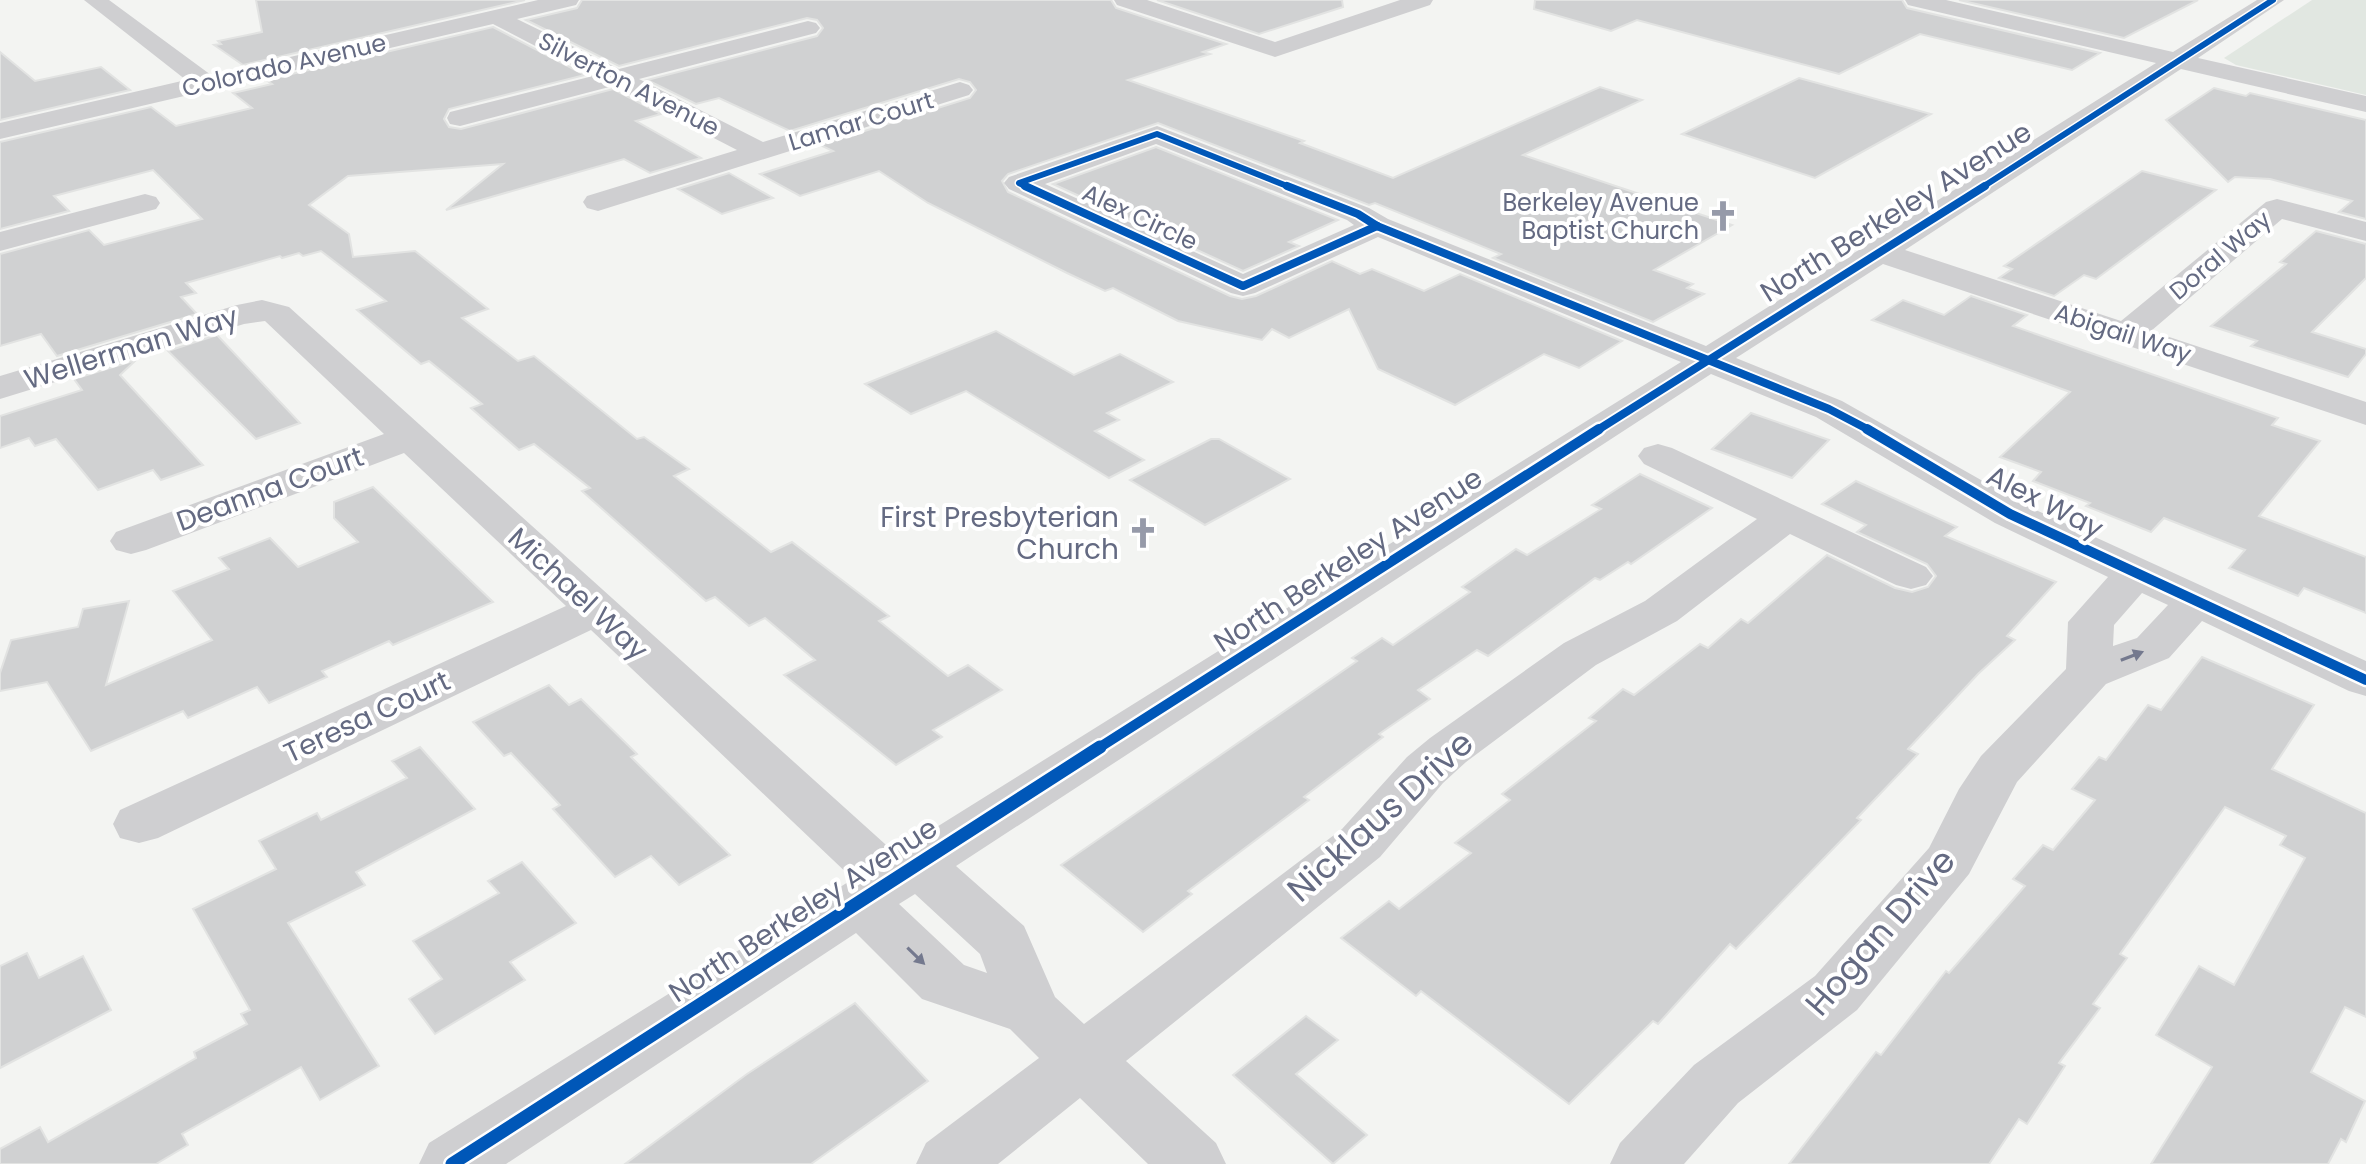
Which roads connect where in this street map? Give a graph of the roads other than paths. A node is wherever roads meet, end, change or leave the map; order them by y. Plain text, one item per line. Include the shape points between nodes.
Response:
1 (95, 0) edge
2 (568, 0) edge
3 (1125, 0) edge
4 (1422, 0) edge
5 (1920, 0) edge
6 (2273, 0) edge
7 (496, 17) junction
8 (808, 28) dead end
9 (2176, 60) junction
10 (616, 78) junction
11 (206, 83) junction
12 (960, 90) dead end
13 (2366, 104) edge
14 (460, 118) dead end
15 (0, 131) edge
16 (762, 152) junction
17 (598, 202) dead end
18 (145, 203) dead end
19 (1377, 226) junction
20 (2366, 232) edge
21 (0, 242) edge
22 (1880, 252) junction
23 (262, 310) joint
24 (2126, 334) junction
25 (1707, 359) junction
26 (0, 388) edge
27 (2366, 414) edge
28 (409, 438) junction
29 (1658, 456) dead end
30 (1786, 517) junction
31 (131, 541) dead end
32 (2135, 574) junction
33 (1911, 576) dead end
34 (2195, 602) junction
35 (595, 610) junction
36 (2089, 673) junction
37 (2366, 680) edge
38 (139, 824) dead end
39 (890, 883) junction
40 (1083, 1061) junction
41 (452, 1164) edge
42 (949, 1164) edge
43 (1193, 1164) edge
44 (1643, 1164) edge

1 - 11 street
2 - 7 street, Colorado Avenue
3 - 4 street via 1275,50
5 - 9 street
6 - 9 street, North Berkeley Avenue
7 - 10 street, Silverton Avenue
7 - 11 street, Colorado Avenue
8 - 10 street
9 - 13 street
9 - 22 street, North Berkeley Avenue
10 - 14 street
10 - 16 street, Silverton Avenue
11 - 15 street, Colorado Avenue
12 - 16 street, Lamar Court
16 - 17 street, Lamar Court
18 - 21 street
19 - 19 street, Alex Circle via 1157,134 1019,183 1243,286
19 - 25 street, Alex Circle
20 - 24 street, Doral Way via 2277,208
22 - 24 street, Abigail Way
22 - 25 street, North Berkeley Avenue
23 - 26 street, Wellerman Way
23 - 28 street, Michael Way via 277,314
24 - 27 street, Abigail Way
25 - 32 street, Alex Way via 1856,422 2010,514
25 - 39 street, North Berkeley Avenue
28 - 31 street, Deanna Court
28 - 35 street, Michael Way
29 - 30 street
30 - 33 street
30 - 40 street, Nicklaus Drive via 1661,611 1580,654 1448,750 1361,843
32 - 34 street, Alex Way
32 - 36 street via 2091,622
36 -> 34 street, Hogan Drive via 2153,648
34 - 37 street, Alex Way
35 - 38 street, Teresa Court
35 - 39 street, Michael Way
36 - 44 street, Hogan Drive via 1999,769 1950,860 1836,993 1716,1084
39 - 40 street, Michael Way via 943,982 1031,1012
39 - 41 street, North Berkeley Avenue
40 - 42 street, Nicklaus Drive
40 - 43 street, Michael Way

